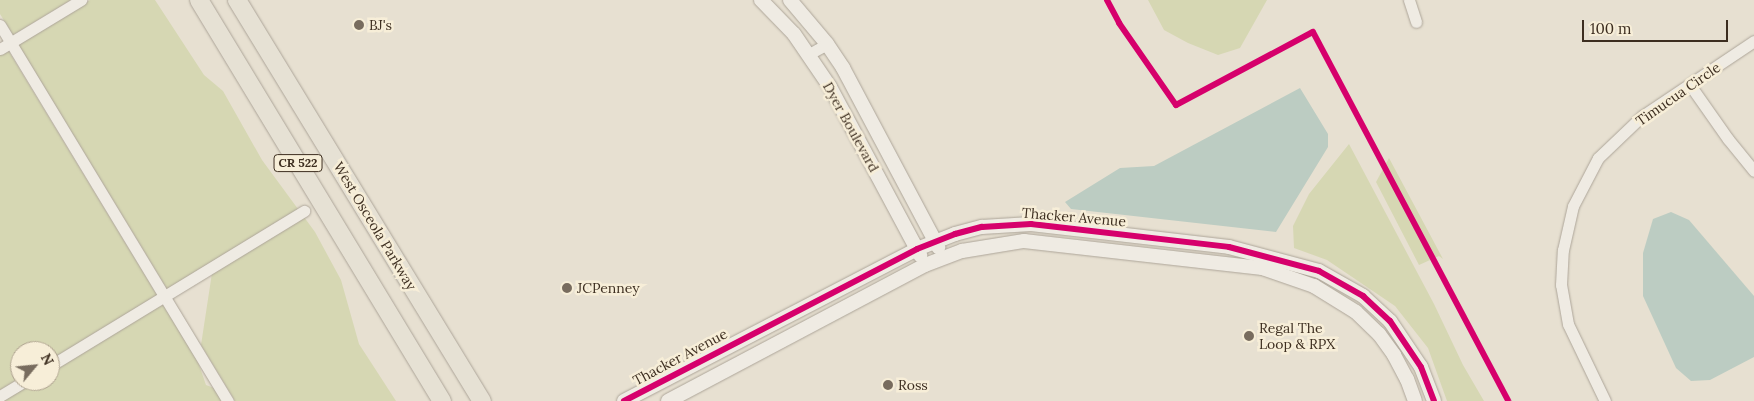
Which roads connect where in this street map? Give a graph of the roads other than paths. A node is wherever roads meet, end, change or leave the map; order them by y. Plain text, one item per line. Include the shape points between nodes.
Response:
1 (81, 0) edge
2 (199, 0) edge
3 (237, 0) edge
4 (761, 0) edge
5 (790, 0) edge
6 (1409, 0) edge
7 (1416, 22) dead end
8 (0, 25) edge
9 (11, 42) junction
10 (1754, 42) edge
11 (827, 44) junction
12 (0, 49) edge
13 (809, 54) junction
14 (1690, 85) junction
15 (1754, 171) edge
16 (304, 211) dead end
17 (1085, 229) junction
18 (935, 241) junction
19 (1084, 247) junction
20 (917, 249) junction
21 (943, 257) junction
22 (925, 265) junction
23 (165, 296) junction
24 (785, 316) junction
25 (771, 323) junction
26 (796, 334) junction
27 (782, 341) junction
28 (60, 360) edge
29 (228, 401) edge
30 (442, 401) edge
31 (482, 401) edge
32 (624, 401) edge
33 (668, 401) edge
34 (1414, 401) edge
35 (1434, 401) edge
36 (1606, 401) edge

1 - 9 street
2 - 30 main road, CR 522
3 - 31 main road, West Osceola Parkway / CR 522
4 - 13 street, Dyer Boulevard
5 - 11 street, Dyer Boulevard
6 - 7 street
8 - 9 street
9 - 12 street
9 - 23 street
10 - 14 street, Timucua Circle
11 - 13 street
11 - 18 street, Dyer Boulevard
13 - 20 street, Dyer Boulevard via 830,86
14 - 15 street
14 - 36 street, Timucua Circle via 1642,116 1598,158 1572,206 1563,250 1561,285 1568,324
16 - 23 street
17 - 18 street, Thacker Avenue via 1031,224 982,228
17 - 19 street
17 - 35 street, Thacker Avenue via 1229,247 1319,271 1363,296 1390,321 1421,366
18 - 20 street, Thacker Avenue
18 - 21 street, Dyer Boulevard
19 - 21 street, Thacker Avenue via 1024,242 985,246
19 - 34 street, Thacker Avenue via 1262,268 1314,286 1356,312 1379,334 1407,379
20 - 22 street, Dyer Boulevard
20 - 24 street, Thacker Avenue
21 - 22 street, Thacker Avenue
22 - 26 street, Thacker Avenue
23 - 28 street
23 - 29 street
24 - 25 street, Thacker Avenue
24 - 26 street
25 - 27 street
25 - 32 street, Thacker Avenue
26 - 27 street, Thacker Avenue
27 - 33 street, Thacker Avenue

